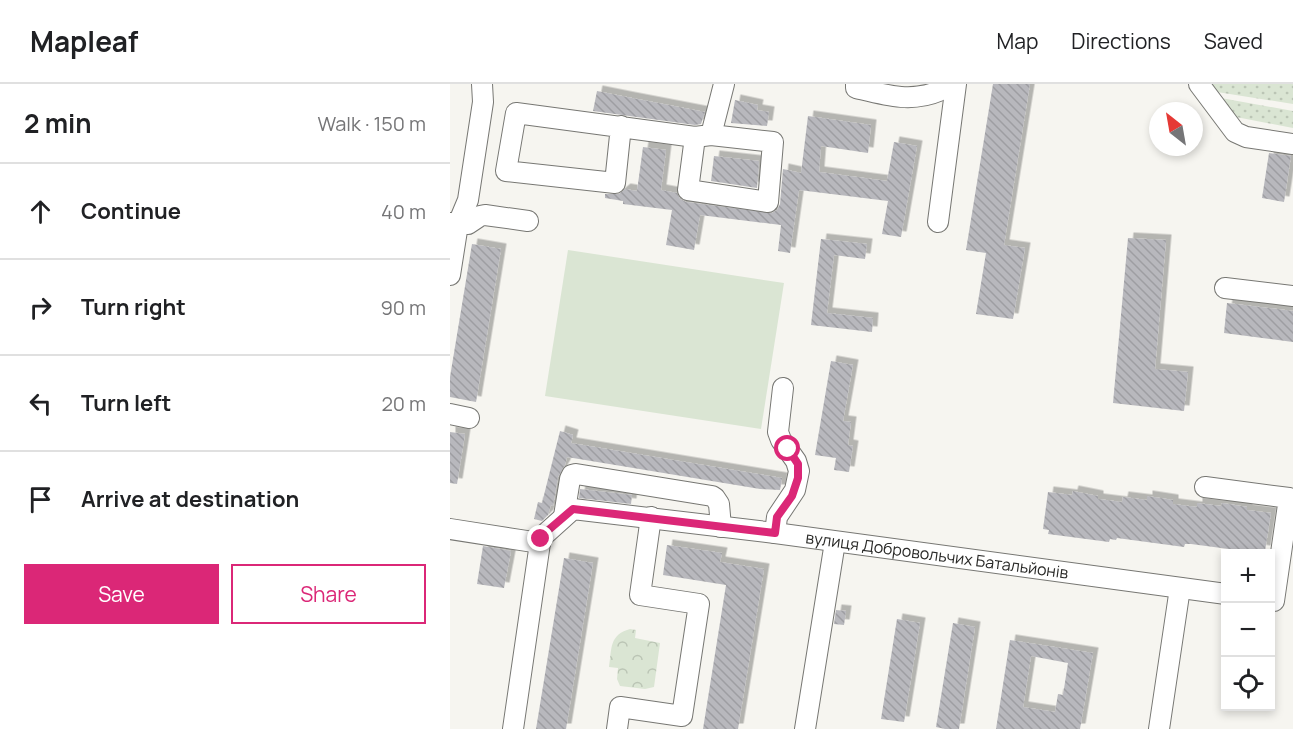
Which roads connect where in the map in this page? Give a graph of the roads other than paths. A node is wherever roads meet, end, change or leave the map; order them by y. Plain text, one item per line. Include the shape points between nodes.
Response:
1 (482, 84) edge
2 (724, 84) edge
3 (856, 84) edge
4 (941, 84) edge
5 (956, 84) edge
6 (1199, 84) edge
7 (621, 126) junction
8 (703, 136) junction
9 (1293, 144) edge
10 (528, 221) dead end
11 (938, 222) dead end
12 (454, 224) edge
13 (450, 275) edge
14 (1225, 288) dead end
15 (1293, 296) edge
16 (783, 388) dead end
17 (1205, 487) dead end
18 (564, 516) junction
19 (651, 517) junction
20 (721, 527) junction
21 (450, 532) edge
22 (775, 533) junction
23 (835, 542) junction
24 (540, 543) junction
25 (1180, 588) junction
26 (1221, 593) edge
27 (1279, 601) edge
28 (513, 729) edge
29 (617, 729) edge
30 (805, 729) edge
31 (1159, 729) edge

1 - 12 street via 483,102 468,200
2 - 8 street
3 - 4 street via 856,88 895,98 925,98 939,91
5 - 11 street
6 - 9 street via 1235,132
7 - 7 street via 516,113 506,171 615,183
7 - 8 street
8 - 8 street via 688,189 768,202 773,142
10 - 12 street via 485,215 468,224
12 - 13 street
14 - 15 street
16 - 22 street via 778,432 798,471 795,490 777,517
17 - 27 street via 1289,498
18 - 19 street, вулиця Добровольчих Батальйонів via 573,509
18 - 20 street via 570,479 576,474 712,496 719,504
18 - 24 street
19 - 20 street, вулиця Добровольчих Батальйонів
19 - 29 street via 639,596 699,604 682,716 620,707
20 - 22 street, вулиця Добровольчих Батальйонів
21 - 24 street
22 - 23 street, вулиця Добровольчих Батальйонів
23 - 25 street, вулиця Добровольчих Батальйонів
23 - 30 street
24 - 28 street
25 - 26 street, вулиця Добровольчих Батальйонів
25 - 31 street

